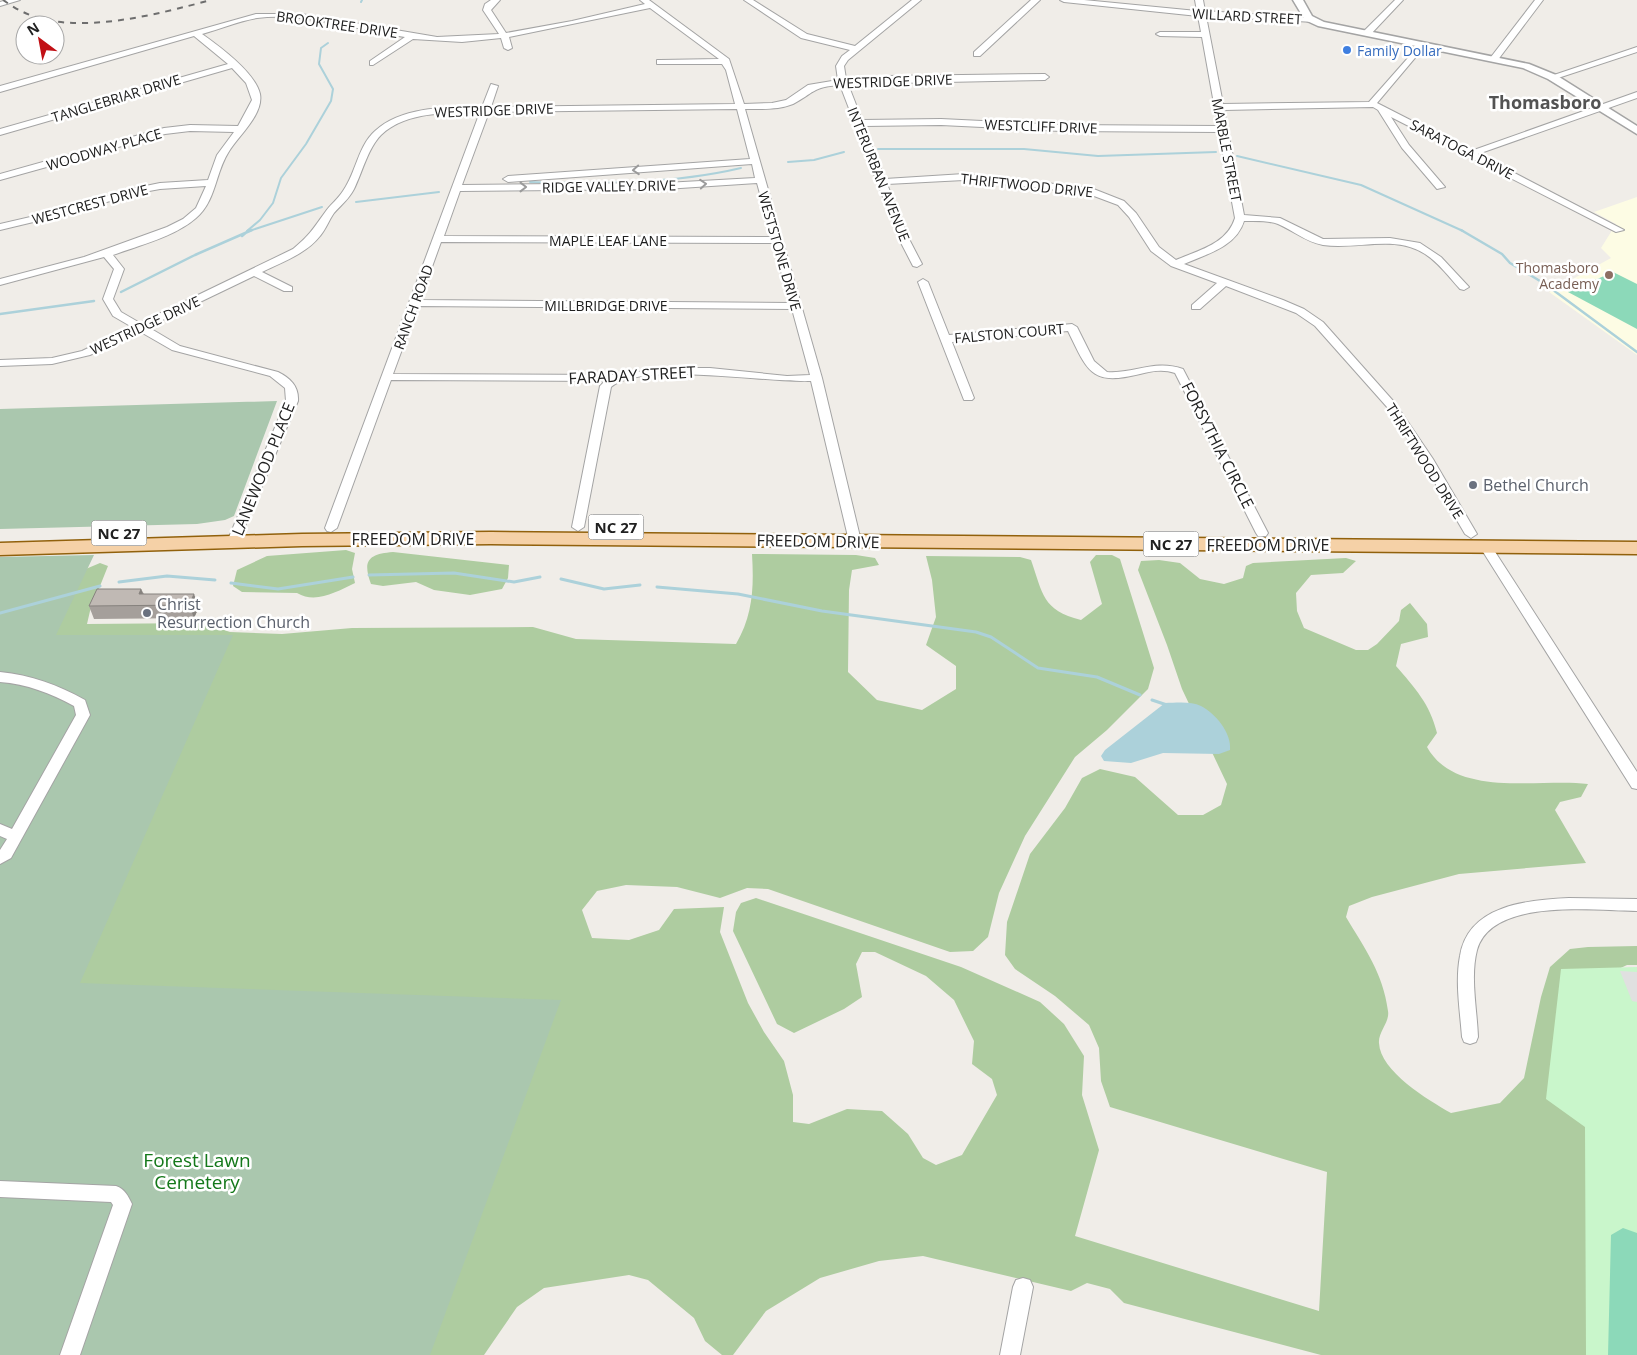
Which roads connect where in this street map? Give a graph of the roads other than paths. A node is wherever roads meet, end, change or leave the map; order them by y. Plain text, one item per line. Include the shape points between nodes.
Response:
1 (16, 0) edge
2 (496, 0) edge
3 (748, 0) edge
4 (917, 0) edge
5 (1036, 0) edge
6 (1064, 0) edge
7 (1199, 0) edge
8 (1298, 0) edge
9 (1399, 0) edge
10 (1539, 0) edge
11 (647, 2) edge
12 (0, 4) edge
13 (1203, 14) junction
14 (1311, 20) junction
15 (194, 32) junction
16 (1367, 33) junction
17 (503, 34) junction
18 (1160, 34) dead end
19 (1206, 35) junction
20 (412, 36) junction
21 (1422, 44) junction
22 (508, 48) dead end
23 (856, 49) junction
24 (1637, 49) edge
25 (977, 54) dead end
26 (1494, 59) junction
27 (726, 61) junction
28 (660, 62) dead end
29 (373, 64) dead end
30 (233, 65) junction
31 (1045, 77) dead end
32 (1552, 77) junction
33 (842, 82) junction
34 (494, 86) dead end
35 (0, 89) edge
36 (1637, 95) edge
37 (1378, 106) junction
38 (741, 107) junction
39 (1219, 107) junction
40 (486, 109) junction
41 (1600, 109) junction
42 (858, 123) junction
43 (239, 129) junction
44 (1223, 129) junction
45 (1637, 131) edge
46 (0, 132) edge
47 (1470, 154) junction
48 (754, 161) junction
49 (0, 177) edge
50 (761, 180) junction
51 (882, 182) junction
52 (210, 183) junction
53 (458, 185) junction
54 (1440, 187) dead end
55 (1240, 218) junction
56 (0, 227) edge
57 (1619, 230) dead end
58 (439, 238) junction
59 (778, 240) junction
60 (106, 254) junction
61 (917, 264) dead end
62 (1175, 264) junction
63 (255, 272) junction
64 (0, 282) edge
65 (923, 282) dead end
66 (1223, 283) junction
67 (1464, 287) dead end
68 (288, 289) dead end
69 (415, 303) junction
70 (796, 306) junction
71 (1196, 306) dead end
72 (1072, 327) joint
73 (140, 328) junction
74 (946, 339) junction
75 (0, 363) edge
76 (387, 378) junction
77 (615, 378) junction
78 (816, 378) junction
79 (968, 398) dead end
80 (578, 527) junction
81 (331, 528) junction
82 (1262, 533) junction
83 (1471, 534) junction
84 (854, 535) junction
85 (236, 536) junction
86 (1637, 538) edge
87 (2, 539) edge
88 (1285, 545) junction
89 (1486, 547) junction
90 (1637, 548) edge
91 (0, 677) edge
92 (1637, 784) edge
93 (0, 830) edge
94 (16, 836) junction
95 (0, 858) edge
96 (1637, 905) edge
97 (1470, 1037) dead end
98 (0, 1189) edge
99 (1023, 1287) dead end
100 (70, 1355) edge
101 (1010, 1355) edge

1 - 12 street
2 - 17 street via 487,10
3 - 23 street via 804,36
4 - 23 street
5 - 25 street
6 - 13 street, WILLARD STREET
7 - 13 street, MARBLE STREET
8 - 14 street
9 - 16 street
10 - 26 street
11 - 17 street, BROOKTREE DRIVE via 570,23
11 - 27 street
13 - 14 street, WILLARD STREET
13 - 19 street, MARBLE STREET
14 - 16 street
15 - 20 street, BROOKTREE DRIVE via 246,18 280,14
15 - 30 street via 211,43
15 - 35 street, BROOKTREE DRIVE
16 - 21 street
17 - 20 street, BROOKTREE DRIVE via 457,39
17 - 22 street
18 - 19 street
19 - 39 street, MARBLE STREET
20 - 29 street
21 - 26 street
21 - 37 street
23 - 33 street via 840,66
24 - 32 street
26 - 32 street via 1526,66
27 - 28 street
27 - 38 street, WESTSTONE DRIVE
30 - 43 street via 254,87 257,95 253,108
30 - 46 street, TANGLEBRIAR DRIVE
31 - 33 street, WESTRIDGE DRIVE via 979,74
32 - 41 street
33 - 38 street, WESTRIDGE DRIVE via 811,87 784,104
33 - 42 street, INTERURBAN AVENUE
34 - 40 street, RANCH ROAD
36 - 41 street
37 - 39 street
37 - 47 street, SARATOGA DRIVE
37 - 54 street via 1405,146
38 - 40 street, WESTRIDGE DRIVE
38 - 48 street, WESTSTONE DRIVE
39 - 44 street, MARBLE STREET
40 - 53 street, RANCH ROAD
40 - 63 street, WESTRIDGE DRIVE via 429,112 386,127 374,138 348,192 316,235 297,251
41 - 45 street
41 - 47 street
42 - 44 street, WESTCLIFF DRIVE
42 - 51 street, INTERURBAN AVENUE
43 - 49 street, WOODWAY PLACE via 164,131
43 - 52 street via 216,164
44 - 55 street, MARBLE STREET
47 - 57 street, SARATOGA DRIVE
48 - 50 street, WESTSTONE DRIVE
48 -> 53 street, RIDGE VALLEY DRIVE
53 -> 50 street, RIDGE VALLEY DRIVE via 665,186
50 - 59 street, WESTSTONE DRIVE
51 - 61 street, INTERURBAN AVENUE
51 - 62 street, THRIFTWOOD DRIVE via 964,177 1088,190 1111,197 1128,209 1155,249
52 - 56 street, WESTCREST DRIVE via 160,186 131,192
52 - 60 street via 202,206 188,220
53 - 58 street, RANCH ROAD
55 - 62 street, MARBLE STREET via 1238,228 1230,238
55 - 67 street via 1279,221 1323,242 1415,245 1430,252
58 - 59 street, MAPLE LEAF LANE
58 - 69 street, RANCH ROAD
59 - 70 street, WESTSTONE DRIVE
60 - 64 street
60 - 73 street, LANEWOOD PLACE via 119,269 109,292 110,304 117,314
62 - 66 street, THRIFTWOOD DRIVE
63 - 68 street
63 - 73 street, WESTRIDGE DRIVE
65 - 74 street
66 - 71 street
66 - 83 street, THRIFTWOOD DRIVE via 1300,311 1319,324 1391,405
69 - 70 street, MILLBRIDGE DRIVE
69 - 76 street, RANCH ROAD
70 - 78 street, WESTSTONE DRIVE
72 - 74 street, FALSTON COURT
72 - 82 street, FORSYTHIA CIRCLE via 1093,365 1102,374 1115,375 1160,366 1179,371
73 - 75 street, WESTRIDGE DRIVE via 76,356 41,362
73 - 85 street, LANEWOOD PLACE via 189,353 274,374 291,387 292,401
74 - 79 street
76 - 77 street, FARADAY STREET
76 - 81 street, RANCH ROAD
77 - 78 street, FARADAY STREET via 647,372 710,371 787,379
77 - 80 street via 606,386
78 - 84 street, WESTSTONE DRIVE
80 - 81 main road, FREEDOM DRIVE / NC 27
80 - 84 main road, FREEDOM DRIVE / NC 27
81 - 85 main road, FREEDOM DRIVE / NC 27
82 - 83 main road, FREEDOM DRIVE / NC 27
82 - 84 main road, FREEDOM DRIVE / NC 27
83 - 86 main road, FREEDOM DRIVE / NC 27
83 - 88 main road via 1451,540 1304,540
84 - 85 main road, FREEDOM DRIVE / NC 27
84 - 88 main road, FREEDOM DRIVE / NC 27
85 - 87 main road, FREEDOM DRIVE / NC 27
86 - 89 main road via 1500,540
88 - 89 main road, FREEDOM DRIVE / NC 27
89 - 90 main road, FREEDOM DRIVE / NC 27
89 - 92 street
91 - 94 street via 28,680 58,691 80,703 83,715
93 - 94 street
94 - 95 street
96 - 97 street via 1527,906 1500,913 1489,921 1479,929 1470,946 1467,966
98 - 100 street via 116,1194 123,1204
99 - 101 street

